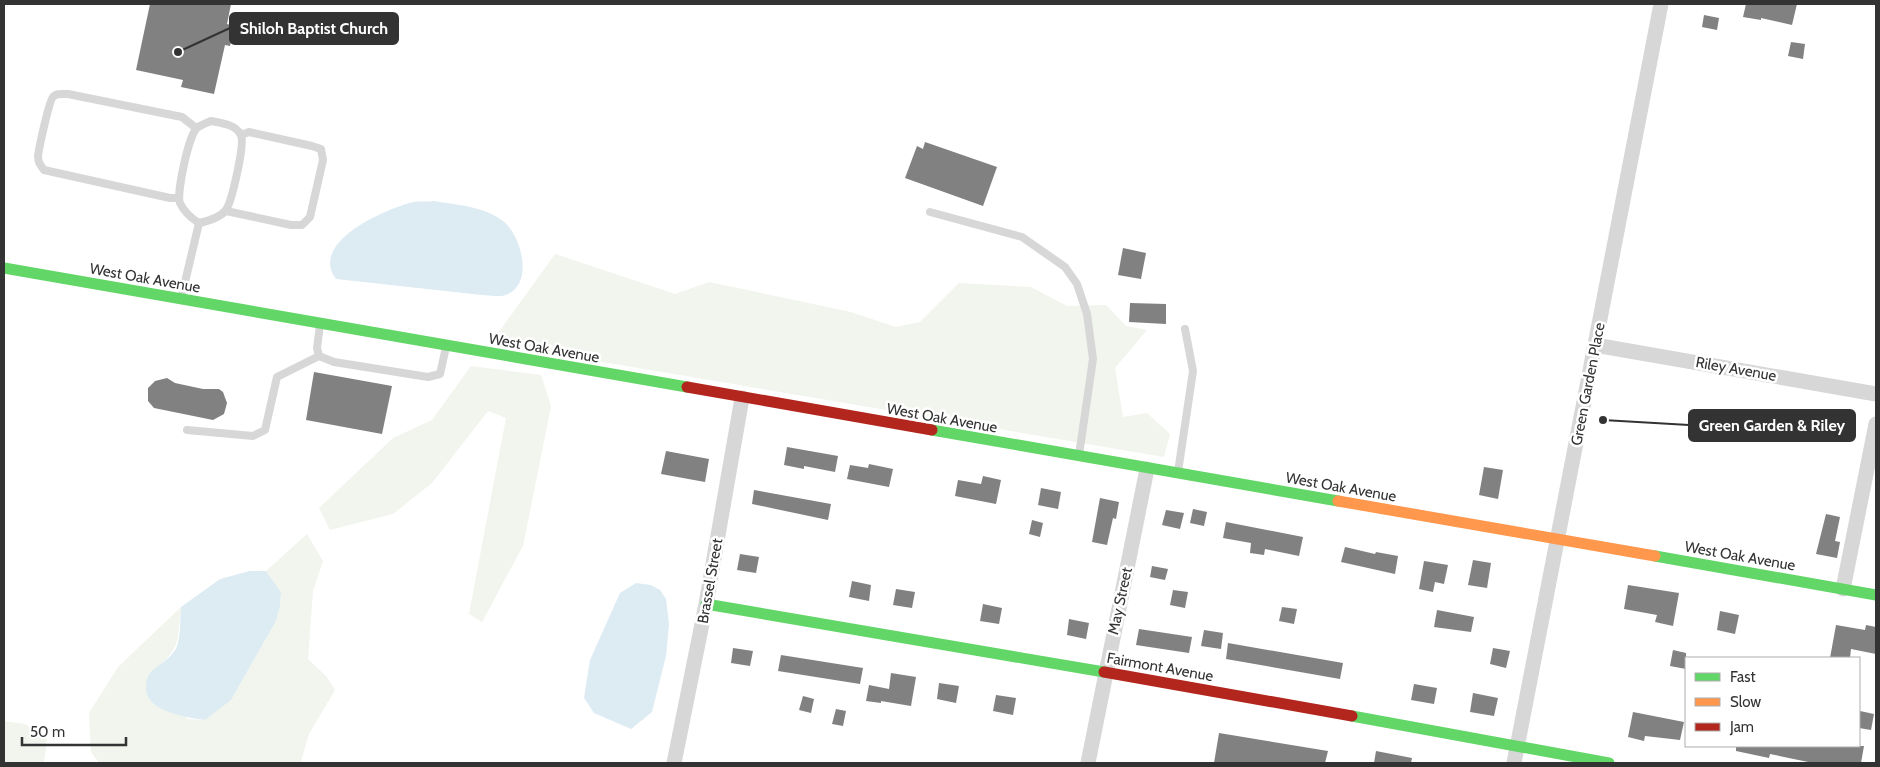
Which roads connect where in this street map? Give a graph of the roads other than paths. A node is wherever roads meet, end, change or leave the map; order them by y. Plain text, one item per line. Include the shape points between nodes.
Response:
1 (1661, 4) edge
2 (196, 128) junction
3 (241, 135) junction
4 (179, 198) junction
5 (226, 211) junction
6 (930, 212) dead end
7 (199, 223) junction
8 (4, 268) edge
9 (181, 300) junction
10 (320, 325) junction
11 (1185, 329) dead end
12 (1596, 345) junction
13 (446, 346) junction
14 (319, 356) junction
15 (1876, 394) edge
16 (742, 398) junction
17 (1876, 424) edge
18 (187, 430) dead end
19 (1079, 457) junction
20 (1148, 469) junction
21 (1178, 474) junction
22 (1558, 540) junction
23 (1843, 589) junction
24 (1876, 595) edge
25 (706, 604) junction
26 (1106, 672) junction
27 (1517, 748) junction
28 (674, 763) edge
29 (1088, 763) edge
30 (1514, 763) edge
31 (1609, 763) edge

1 - 12 street, Green Garden Place
2 - 3 lane via 210,121 231,126
2 - 4 lane
2 - 4 lane via 182,117 68,94 52,98 46,121 38,156 44,170
3 - 5 lane via 242,146
3 - 5 lane via 249,132 312,146 321,150 323,160 310,217 302,225
4 - 7 lane via 189,216
5 - 7 lane via 212,220
6 - 19 lane via 1022,237 1065,267 1077,284 1087,314 1093,359
7 - 9 lane
8 - 9 street, West Oak Avenue
9 - 10 street, West Oak Avenue
10 - 13 street, West Oak Avenue
10 - 14 lane
11 - 21 lane via 1193,371
12 - 15 street, Riley Avenue
12 - 22 street, Green Garden Place
13 - 14 lane via 440,374 428,377 334,362
13 - 16 street, West Oak Avenue
14 - 18 lane via 277,377 265,430 253,436
16 - 19 street, West Oak Avenue
16 - 25 street, Brassel Street
17 - 23 street
19 - 20 street, West Oak Avenue
20 - 21 street, West Oak Avenue
20 - 26 street, May Street
21 - 22 street, West Oak Avenue
22 - 23 street, West Oak Avenue
22 - 27 street, Green Garden Place
23 - 24 street, West Oak Avenue
25 - 26 street, Fairmont Avenue
25 - 28 street, Brassel Street
26 - 27 street, Fairmont Avenue
26 - 29 street, May Street
27 - 30 street, Green Garden Place
27 - 31 street, Fairmont Avenue

